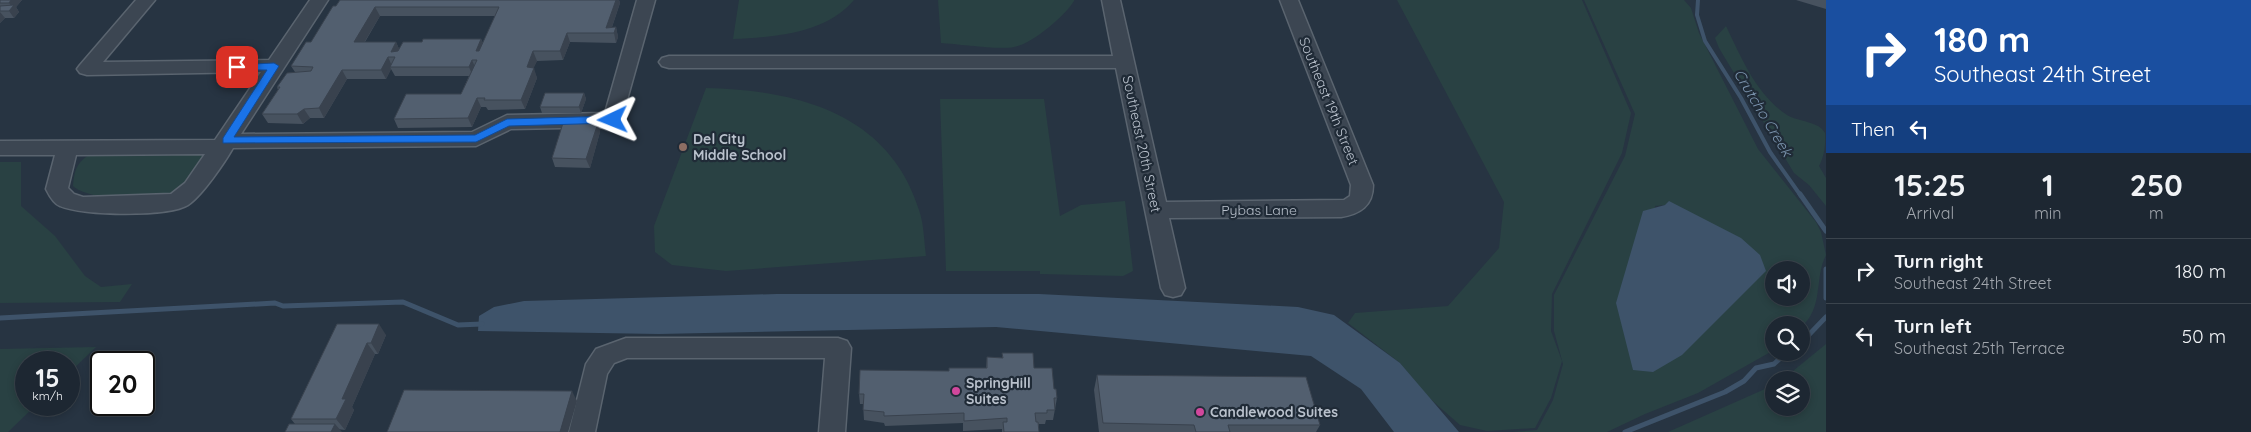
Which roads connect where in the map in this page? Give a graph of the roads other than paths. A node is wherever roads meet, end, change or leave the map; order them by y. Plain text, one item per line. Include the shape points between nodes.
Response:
1 (146, 0) edge
2 (319, 0) edge
3 (646, 0) edge
4 (1111, 0) edge
5 (1289, 0) edge
6 (669, 62) dead end
7 (1125, 62) junction
8 (274, 66) junction
9 (224, 144) junction
10 (0, 148) edge
11 (68, 148) junction
12 (1359, 202) joint
13 (1156, 210) junction
14 (1172, 288) dead end
15 (582, 432) edge
16 (832, 432) edge

1 - 8 street via 87,69
2 - 8 street
3 - 9 street via 613,120 507,122 476,139
4 - 7 street, Southeast 20th Street
5 - 12 street, Southeast 19th Street via 1362,184 1363,195
6 - 7 street
7 - 13 street, Southeast 20th Street
8 - 9 street
9 - 11 street
9 - 11 street via 193,188 179,200 166,204 83,205 66,200 57,188
10 - 11 street
12 - 13 street, Pybas Lane via 1341,209
13 - 14 street, Southeast 20th Street
15 - 16 street via 594,372 605,356 626,348 838,348

